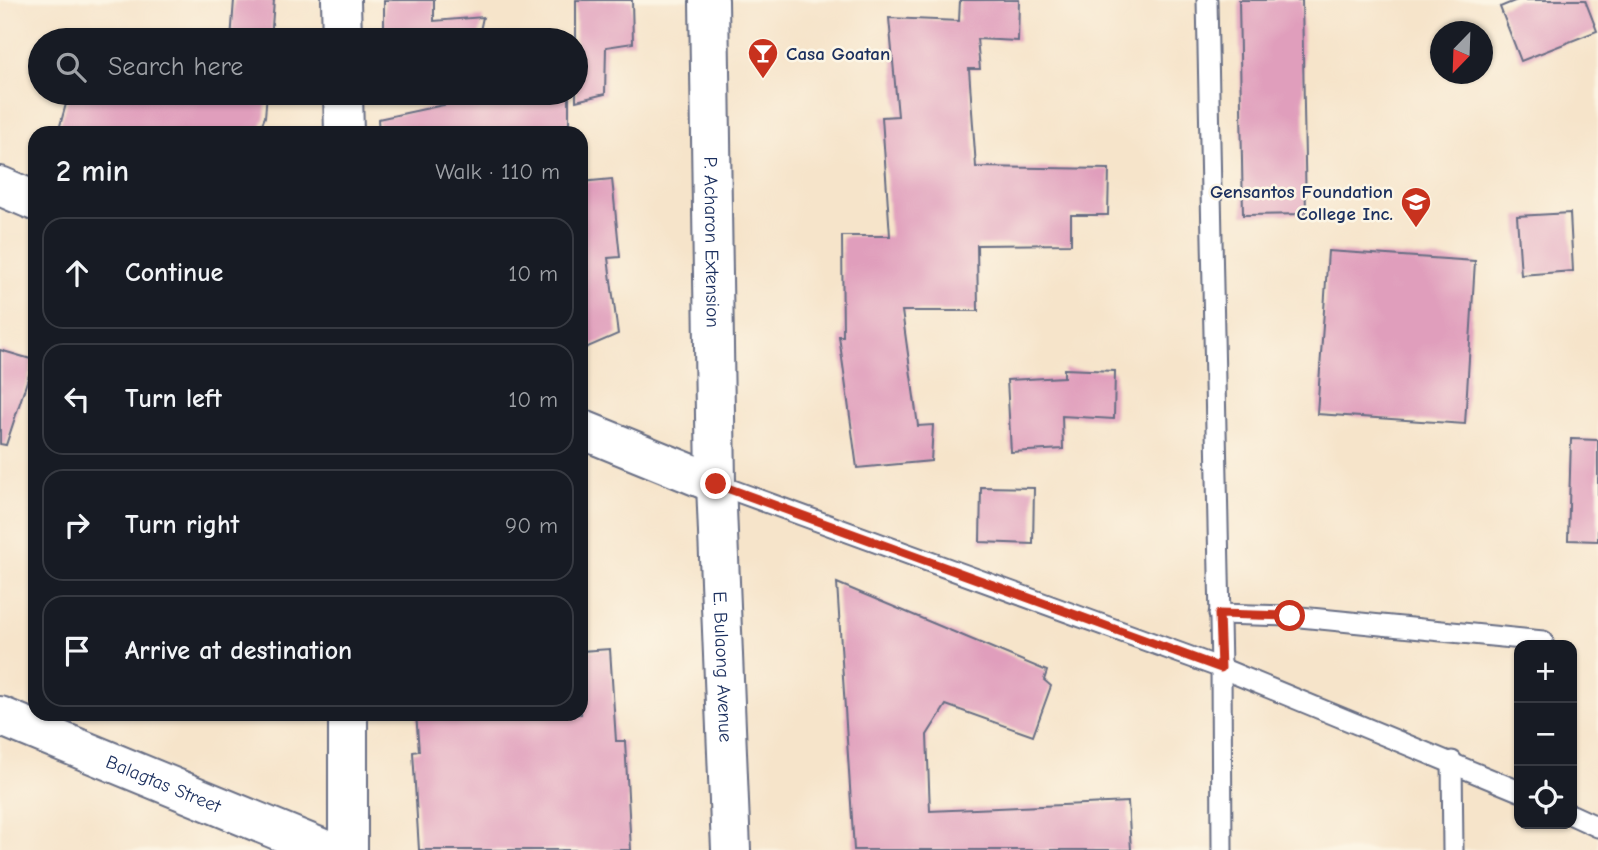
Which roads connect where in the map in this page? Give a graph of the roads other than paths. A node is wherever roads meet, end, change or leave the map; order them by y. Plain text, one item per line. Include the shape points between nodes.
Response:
1 (341, 0) edge
2 (709, 0) edge
3 (1207, 0) edge
4 (342, 28) edge
5 (343, 105) edge
6 (344, 126) edge
7 (0, 186) edge
8 (28, 198) edge
9 (588, 432) edge
10 (716, 484) junction
11 (1219, 614) junction
12 (1533, 640) edge
13 (1221, 668) junction
14 (0, 716) edge
15 (348, 721) edge
16 (1452, 761) junction
17 (1514, 789) edge
18 (1577, 817) edge
19 (1598, 827) edge
20 (326, 850) edge
21 (348, 850) edge
22 (731, 850) edge
23 (1222, 850) edge
24 (1453, 850) edge

1 - 4 main road
2 - 10 main road, P. Acharon Extension
3 - 11 lane
5 - 6 main road
7 - 8 main road
9 - 10 main road
10 - 13 lane
10 - 22 main road, E. Bulaong Avenue
11 - 12 lane via 1290,616
11 - 13 lane
13 - 16 lane
13 - 23 lane
14 - 20 main road, Balagtas Street
15 - 21 main road
16 - 17 lane
16 - 24 lane
18 - 19 lane

